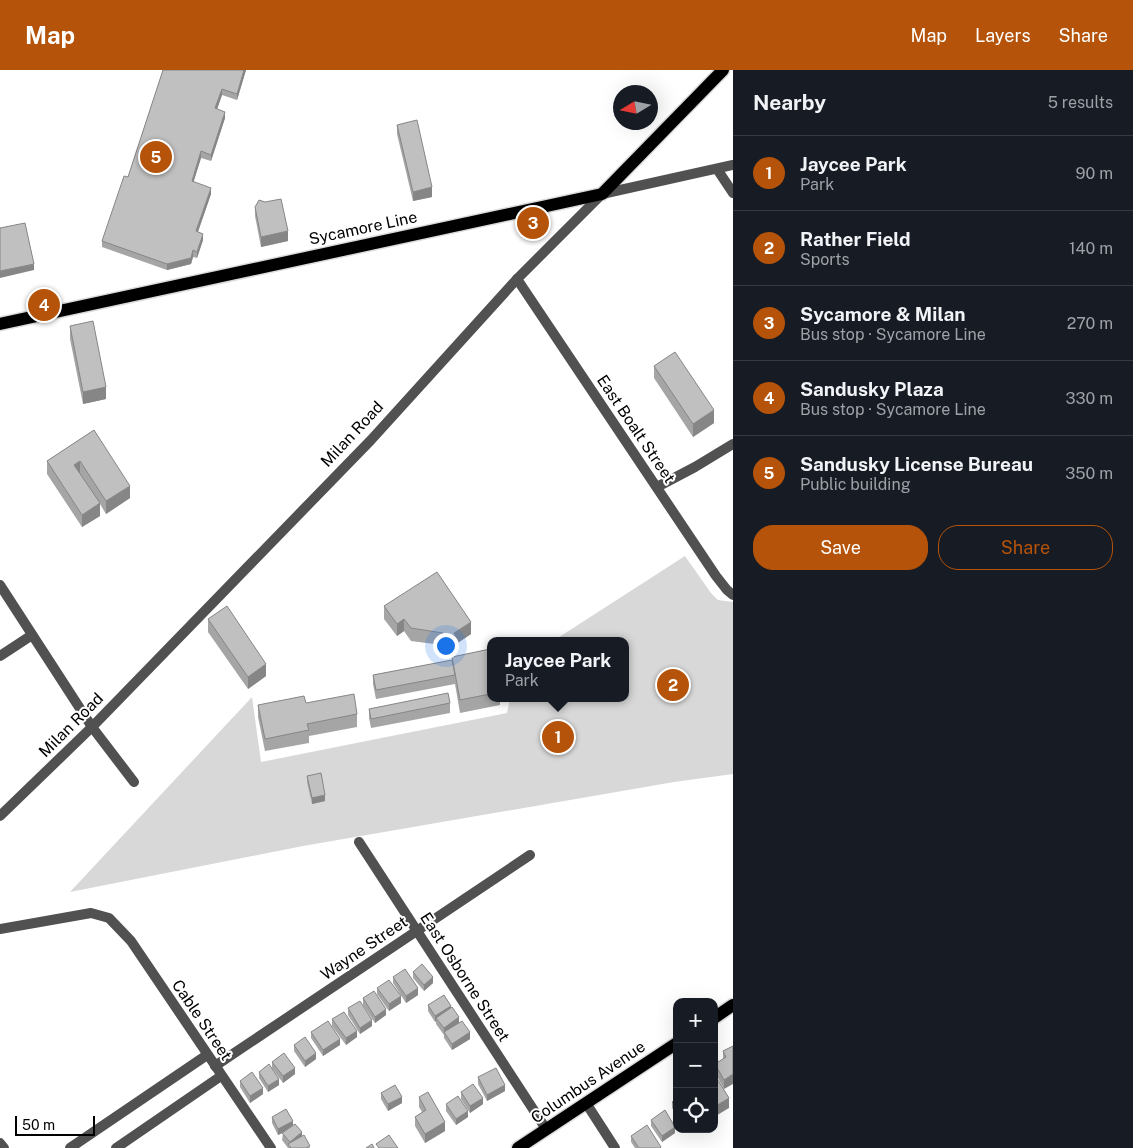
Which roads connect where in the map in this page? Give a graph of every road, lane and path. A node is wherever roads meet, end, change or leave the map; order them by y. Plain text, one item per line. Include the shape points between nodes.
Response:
1 (723, 70) edge
2 (733, 165) edge
3 (717, 169) junction
4 (733, 193) edge
5 (602, 194) junction
6 (517, 279) junction
7 (0, 324) edge
8 (733, 444) edge
9 (657, 487) junction
10 (0, 585) edge
11 (732, 594) edge
12 (32, 635) junction
13 (0, 656) edge
14 (92, 728) junction
15 (134, 782) dead end
16 (0, 816) edge
17 (359, 842) dead end
18 (530, 855) dead end
19 (0, 929) edge
20 (417, 931) junction
21 (732, 1008) edge
22 (718, 1016) edge
23 (673, 1046) edge
24 (207, 1056) junction
25 (215, 1066) junction
26 (221, 1076) junction
27 (586, 1103) junction
28 (546, 1129) junction
29 (0, 1143) edge
30 (4, 1148) edge
31 (70, 1148) edge
32 (116, 1148) edge
33 (270, 1148) edge
34 (518, 1148) edge
35 (615, 1148) edge

1 - 5 main road, Milan Road
2 - 3 street, Sycamore Line
3 - 4 street
3 - 5 street, Sycamore Line
5 - 6 street, Milan Road
5 - 7 main road, Sycamore Line
6 - 9 street, East Boalt Street
6 - 14 street, Milan Road via 370,440
8 - 9 street
9 - 11 street, East Boalt Street via 716,576
10 - 12 street
12 - 13 street
12 - 14 street
14 - 15 street
14 - 16 street, Milan Road
17 - 20 street, East Osborne Street
18 - 20 street, Wayne Street
19 - 24 street, Cable Street via 91,913 114,922 131,941
20 - 25 street, Wayne Street
20 - 28 street, East Osborne Street
21 - 22 main road
23 - 27 main road, Columbus Avenue
24 - 25 street, Cable Street
24 - 31 street
25 - 26 street, Cable Street
26 - 32 street
26 - 33 street, Cable Street
27 - 28 main road, Columbus Avenue
27 - 35 street
28 - 34 main road, Columbus Avenue
29 - 30 street

